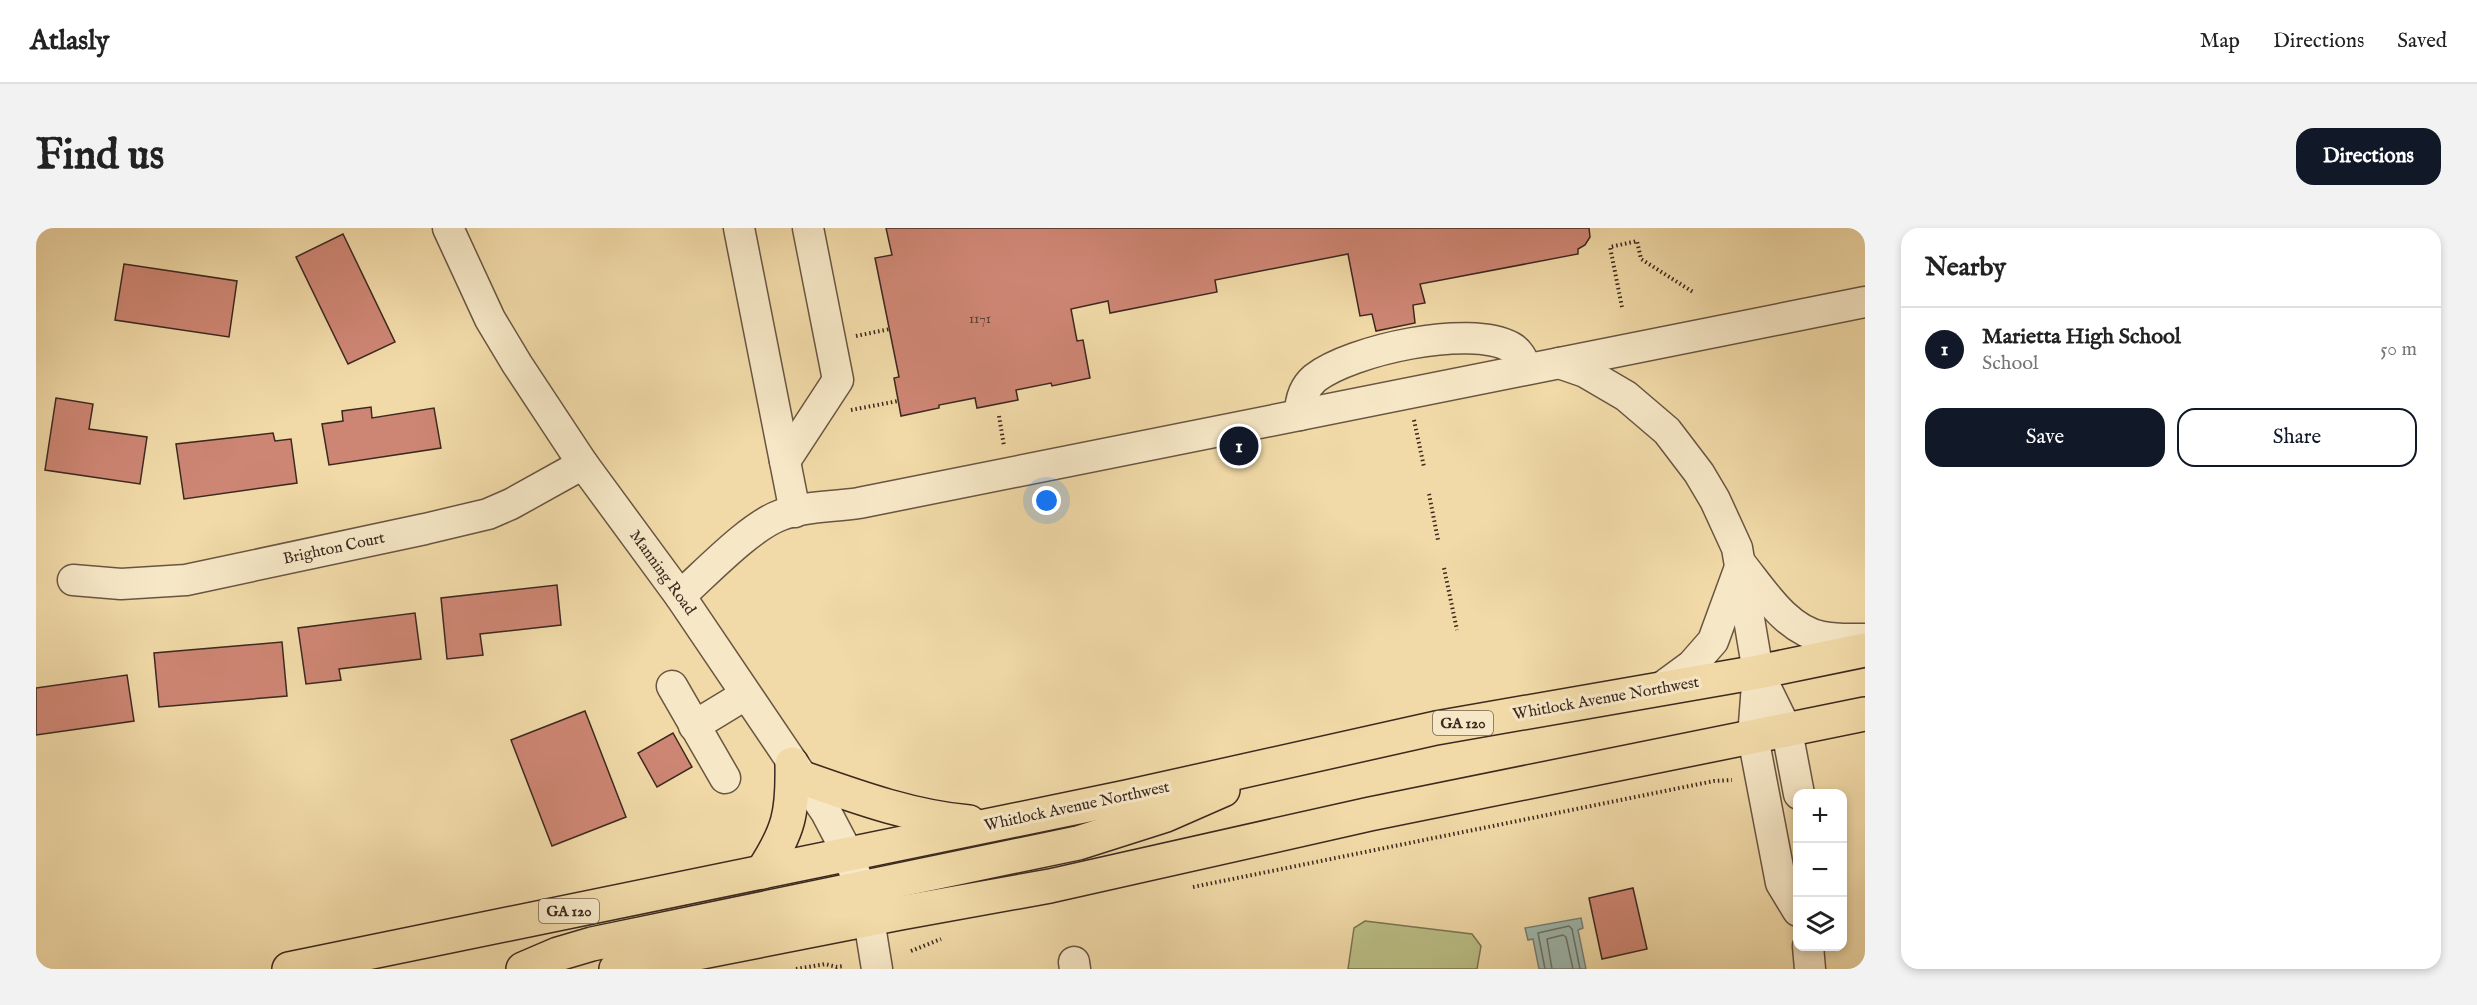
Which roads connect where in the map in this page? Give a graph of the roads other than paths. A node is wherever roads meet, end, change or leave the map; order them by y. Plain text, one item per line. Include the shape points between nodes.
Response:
1 (448, 228) edge
2 (739, 228) edge
3 (808, 228) edge
4 (1865, 302) edge
5 (1559, 363) junction
6 (1527, 369) junction
7 (1300, 415) junction
8 (785, 461) junction
9 (583, 464) junction
10 (795, 512) junction
11 (1741, 564) junction
12 (73, 580) dead end
13 (680, 596) junction
14 (1865, 639) edge
15 (1865, 650) edge
16 (1758, 672) junction
17 (672, 686) dead end
18 (1657, 690) junction
19 (745, 695) junction
20 (1865, 714) edge
21 (694, 726) junction
22 (1787, 730) junction
23 (1753, 737) junction
24 (1270, 765) junction
25 (797, 771) junction
26 (725, 778) dead end
27 (1798, 789) edge
28 (995, 824) junction
29 (848, 854) junction
30 (762, 872) junction
31 (860, 889) junction
32 (1793, 903) edge
33 (868, 920) junction
34 (1808, 951) edge
35 (289, 969) edge
36 (523, 969) edge
37 (616, 969) edge
38 (877, 969) edge
39 (1810, 969) edge

1 - 9 street, Manning Road via 490,319
2 - 8 street
3 - 8 street via 838,380
4 - 5 street
5 - 6 street
5 - 11 street via 1585,372 1618,391 1667,431 1687,454 1715,500
6 - 7 street
6 - 7 street via 1514,348 1495,342 1451,339 1399,345 1364,355 1315,378 1302,395
7 - 10 street via 859,503
8 - 10 street
9 - 12 street, Brighton Court via 488,514 425,529 186,580 121,584
9 - 13 street, Manning Road
10 - 13 street via 756,529
11 - 14 street via 1778,608 1803,629 1823,637
11 - 16 street
11 - 18 street via 1713,641 1692,665
13 - 19 street, Manning Road
15 - 16 highway, Whitlock Avenue Northwest / GA 120
16 - 18 highway, Whitlock Avenue Northwest / GA 120
16 - 22 street
16 - 23 street
17 - 21 street
18 - 24 highway, Whitlock Avenue Northwest / GA 120 via 1436,728
19 - 21 street
19 - 25 street, Manning Road
20 - 22 highway
21 - 26 street
22 - 23 highway
22 - 27 street
23 - 32 street via 1781,883
23 - 33 highway via 1370,814 1050,886
24 - 28 highway, Whitlock Avenue Northwest / GA 120
24 - 31 highway via 1205,799 1123,830
25 - 28 highway via 857,797 913,813
25 - 29 street, Manning Road via 826,812
25 - 30 highway via 782,842
28 - 29 highway, Whitlock Avenue Northwest / GA 120
29 - 30 highway, Whitlock Avenue Northwest / GA 120
29 - 31 street, Manning Road
30 - 35 highway, Whitlock Avenue Northwest / GA 120
31 - 33 street, Manning Road
31 - 36 highway via 592,944
33 - 37 highway
33 - 38 street, Manning Road
34 - 39 street

